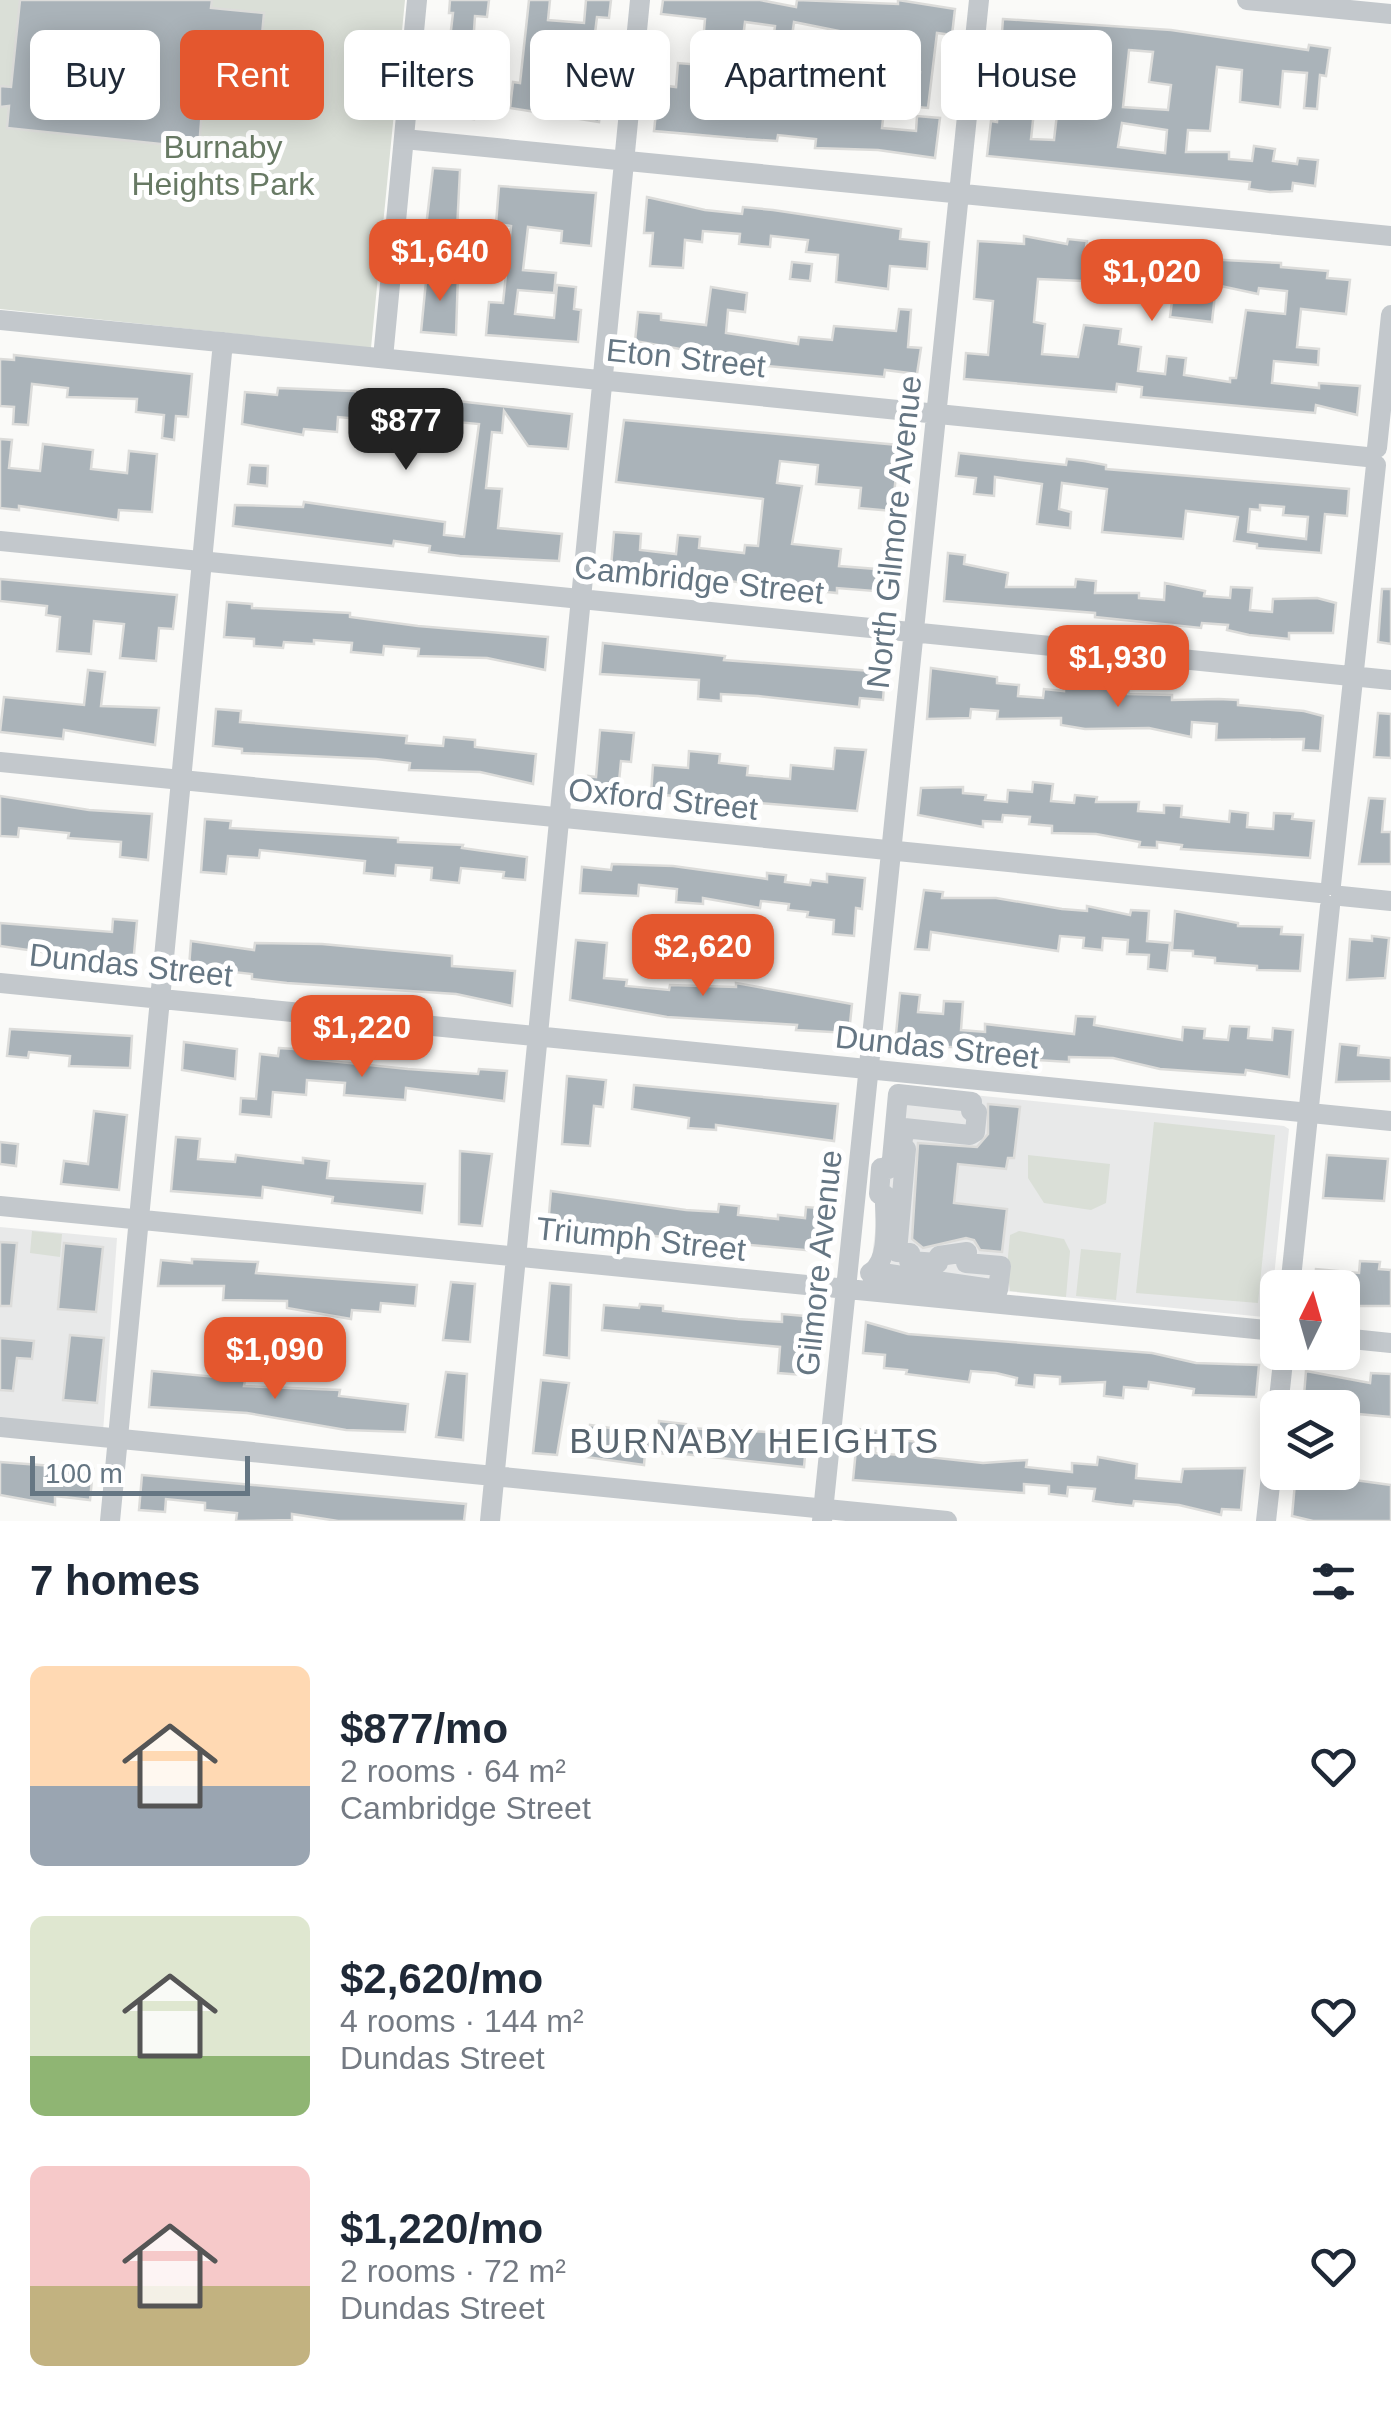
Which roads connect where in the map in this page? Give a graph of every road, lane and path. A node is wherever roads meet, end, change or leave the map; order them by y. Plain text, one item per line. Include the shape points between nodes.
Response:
1 (417, 0) edge
2 (640, 0) edge
3 (980, 0) edge
4 (1247, 0) edge
5 (1391, 14) edge
6 (404, 139) junction
7 (624, 161) junction
8 (960, 194) junction
9 (1391, 236) edge
10 (1391, 314) edge
11 (0, 320) edge
12 (223, 342) junction
13 (383, 358) junction
14 (602, 380) junction
15 (936, 414) junction
16 (1379, 457) edge
17 (0, 540) edge
18 (203, 561) junction
19 (583, 598) junction
20 (914, 633) junction
21 (1354, 676) junction
22 (1391, 680) edge
23 (0, 762) edge
24 (182, 781) junction
25 (560, 819) junction
26 (892, 853) junction
27 (1331, 895) junction
28 (1391, 901) edge
29 (0, 983) edge
30 (159, 998) junction
31 (538, 1037) junction
32 (869, 1070) junction
33 (1307, 1114) junction
34 (1391, 1121) edge
35 (0, 1206) edge
36 (138, 1220) junction
37 (516, 1258) junction
38 (1001, 1266) joint
39 (1292, 1270) edge
40 (846, 1290) junction
41 (1260, 1330) edge
42 (1360, 1340) edge
43 (1391, 1343) edge
44 (0, 1427) edge
45 (118, 1438) junction
46 (495, 1476) junction
47 (1269, 1490) edge
48 (822, 1515) edge
49 (110, 1521) edge
50 (490, 1521) edge
51 (947, 1521) edge
52 (1266, 1521) edge

1 - 6 street
2 - 7 street
3 - 8 street, North Gilmore Avenue
4 - 5 street
6 - 7 street
6 - 13 street
7 - 8 street
7 - 14 street
8 - 9 street
8 - 15 street, North Gilmore Avenue
10 - 16 street
11 - 12 street, Eton Street
12 - 13 street, Eton Street
12 - 18 street
13 - 14 street, Eton Street
14 - 15 street, Eton Street
14 - 19 street
15 - 16 street, Eton Street
15 - 20 street, North Gilmore Avenue
16 - 21 street
17 - 18 street, Cambridge Street
18 - 19 street, Cambridge Street
18 - 24 street
19 - 20 street, Cambridge Street
19 - 25 street
20 - 21 street, Cambridge Street
20 - 26 street, North Gilmore Avenue
21 - 22 street, Cambridge Street
21 - 27 street
23 - 24 street, Oxford Street
24 - 25 street, Oxford Street
24 - 30 street
25 - 26 street, Oxford Street
25 - 31 street
26 - 27 street, Oxford Street
26 - 32 street, North Gilmore Avenue
27 - 28 street, Oxford Street
27 - 33 street
29 - 30 street, Dundas Street
30 - 31 street, Dundas Street
30 - 36 street
31 - 32 street, Dundas Street
31 - 37 street
32 - 33 street, Dundas Street
32 - 40 street, Gilmore Avenue
33 - 34 street, Dundas Street
33 - 39 street
35 - 36 street, Triumph Street
36 - 37 street, Triumph Street
36 - 45 street
37 - 40 street, Triumph Street
37 - 46 street
38 - 38 street via 998,1290 870,1273 882,1260 887,1206 886,1195 878,1194 881,1168 888,1169 892,1159 898,1094 972,1102 977,1112 970,1135 904,1128 897,1252 938,1264 939,1256 967,1252 966,1264
40 - 41 street, Triumph Street
40 - 48 street, Gilmore Avenue
42 - 43 street
44 - 45 street
45 - 46 street
45 - 49 street
46 - 48 street
46 - 50 street
47 - 52 street
48 - 51 street

